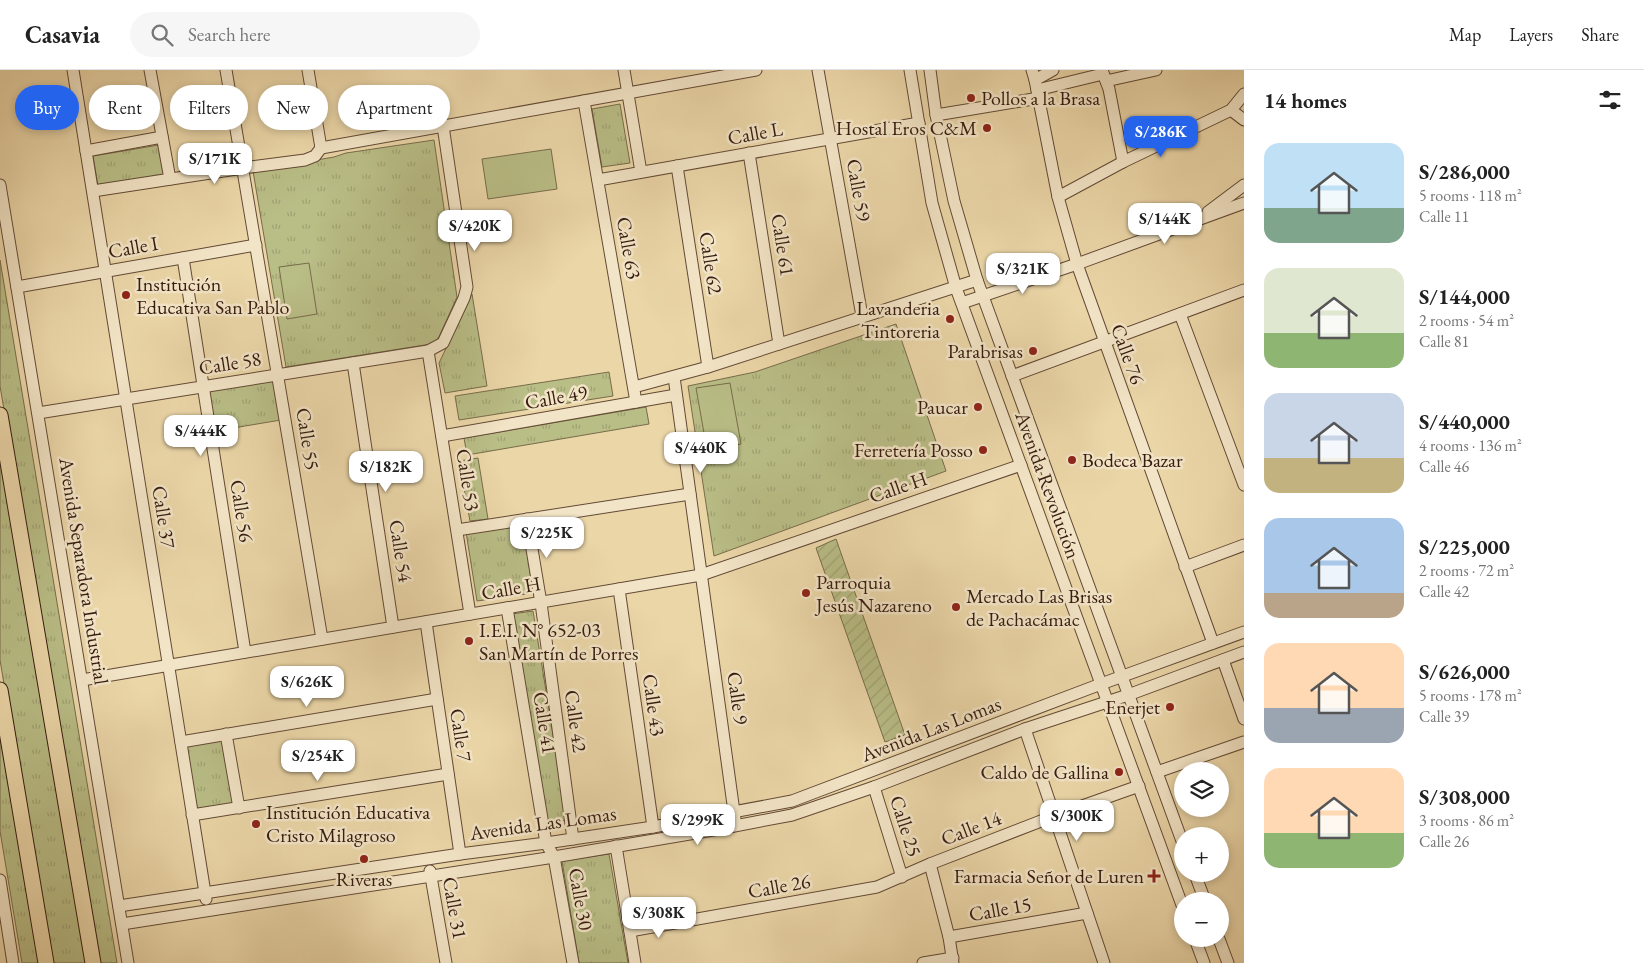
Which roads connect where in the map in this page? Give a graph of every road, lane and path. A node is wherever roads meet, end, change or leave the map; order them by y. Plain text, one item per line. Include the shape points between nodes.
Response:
1 (73, 70) edge
2 (150, 70) edge
3 (226, 70) edge
4 (308, 70) edge
5 (624, 70) edge
6 (756, 70) edge
7 (818, 70) edge
8 (910, 70) edge
9 (930, 70) edge
10 (1053, 70) edge
11 (1156, 70) edge
12 (1104, 75) edge
13 (1036, 84) edge
14 (628, 93) junction
15 (1244, 94) edge
16 (584, 101) junction
17 (1231, 110) junction
18 (936, 115) junction
19 (1244, 120) edge
20 (919, 123) junction
21 (450, 125) edge
22 (421, 130) edge
23 (444, 130) edge
24 (162, 136) junction
25 (830, 138) junction
26 (321, 148) junction
27 (86, 151) junction
28 (749, 153) junction
29 (1123, 162) junction
30 (677, 166) junction
31 (243, 168) junction
32 (641, 172) junction
33 (170, 179) junction
34 (598, 180) junction
35 (0, 185) edge
36 (1244, 185) edge
37 (93, 191) junction
38 (1058, 197) junction
39 (1244, 203) edge
40 (1198, 219) junction
41 (256, 245) junction
42 (183, 258) junction
43 (1077, 264) junction
44 (106, 271) junction
45 (977, 280) junction
46 (17, 287) junction
47 (956, 288) junction
48 (1244, 290) edge
49 (983, 295) junction
50 (962, 302) junction
51 (1180, 314) junction
52 (862, 316) junction
53 (1104, 342) junction
54 (779, 344) junction
55 (428, 351) junction
56 (353, 363) junction
57 (708, 367) junction
58 (278, 375) junction
59 (1012, 376) junction
60 (674, 377) junction
61 (203, 386) junction
62 (634, 387) junction
63 (676, 395) junction
64 (126, 399) junction
65 (636, 402) junction
66 (38, 413) junction
67 (0, 416) edge
68 (442, 436) junction
69 (1239, 459) edge
70 (1021, 465) junction
71 (1244, 486) edge
72 (690, 494) junction
73 (527, 519) junction
74 (457, 530) junction
75 (1244, 545) edge
76 (1185, 567) junction
77 (702, 575) junction
78 (619, 589) junction
79 (541, 602) junction
80 (507, 608) junction
81 (470, 614) junction
82 (426, 622) junction
83 (394, 627) junction
84 (1244, 632) edge
85 (322, 639) junction
86 (1213, 643) junction
87 (244, 652) junction
88 (1244, 652) edge
89 (1223, 660) junction
90 (168, 665) junction
91 (1122, 677) junction
92 (82, 680) junction
93 (1101, 684) junction
94 (0, 690) edge
95 (1128, 695) junction
96 (437, 699) junction
97 (1108, 701) junction
98 (1244, 719) edge
99 (1025, 729) junction
100 (226, 734) junction
101 (181, 742) junction
102 (1244, 742) edge
103 (1157, 772) junction
104 (448, 774) junction
105 (1139, 786) junction
106 (874, 787) junction
107 (239, 808) junction
108 (734, 812) junction
109 (192, 815) junction
110 (1054, 816) junction
111 (653, 826) junction
112 (736, 826) junction
113 (1177, 827) edge
114 (573, 839) junction
115 (546, 843) junction
116 (616, 846) junction
117 (460, 854) junction
118 (554, 857) junction
119 (428, 860) junction
120 (930, 864) junction
121 (431, 877) junction
122 (902, 877) junction
123 (0, 880) edge
124 (1177, 892) edge
125 (205, 893) junction
126 (119, 906) junction
127 (208, 911) junction
128 (1087, 913) junction
129 (122, 924) junction
130 (630, 931) junction
131 (949, 937) junction
132 (1198, 947) edge
133 (1222, 947) edge
134 (953, 961) edge
135 (14, 963) edge
136 (46, 963) edge
137 (93, 963) edge
138 (128, 963) edge
139 (444, 963) edge
140 (573, 963) edge
141 (635, 963) edge
142 (923, 963) edge
143 (1104, 963) edge
144 (1204, 963) edge
145 (1228, 963) edge

1 - 27 street, Calle 37
2 - 24 street
3 - 31 street, Calle 55
4 - 26 street
5 - 14 street
6 - 14 street
7 - 25 street, Calle 59
8 - 20 street, Avenida Revolución
9 - 18 street, Avenida Revolución
10 - 13 street
11 - 12 street
12 - 13 street
12 - 29 street
13 - 18 street
13 - 38 street, Calle 76
14 - 16 street
14 - 32 street
15 - 17 street
16 - 21 street
16 - 34 street, Calle 63
17 - 19 street
17 - 29 street
18 - 45 street, Avenida Revolución via 954,201
20 - 25 street, Calle L
20 - 47 street, Avenida Revolución via 932,203
22 - 26 street
23 - 55 street via 467,287 443,343
24 - 27 street
24 - 33 street
25 - 28 street, Calle L
25 - 52 street, Calle 59
26 - 31 street via 315,156 305,160
27 - 37 street, Calle 37
28 - 30 street, Calle L
28 - 54 street, Calle 61
29 - 38 street
30 - 32 street, Calle L
30 - 57 street, Calle 62
31 - 33 street
31 - 41 street, Calle 55
32 - 34 street, Calle L
33 - 37 street
34 - 62 street, Calle 63
35 - 46 street, Avenida Separadora Industrial
36 - 40 street
37 - 44 street, Calle 37
38 - 43 street, Calle 76
39 - 40 street
40 - 43 street
41 - 42 street, Calle I
41 - 58 street, Calle 55
42 - 44 street, Calle I
42 - 61 street, Calle 56
43 - 49 street
43 - 53 street, Calle 76
44 - 46 street, Calle I
44 - 64 street, Calle 37
45 - 47 street
45 - 49 street, Avenida Revolución
46 - 66 street, Avenida Separadora Industrial
47 - 50 street, Avenida Revolución
47 - 52 street
48 - 51 street
49 - 50 street
49 - 59 street, Avenida Revolución
50 - 70 street, Avenida Revolución
51 - 53 street
51 - 69 street
52 - 54 street
53 - 59 street
53 - 76 street, Calle 76
54 - 57 street
55 - 56 street, Calle 58
55 - 68 street, Calle 53
56 - 58 street, Calle 58
56 - 83 street, Calle 54
57 - 60 street
58 - 61 street, Calle 58
58 - 85 street, Calle 55
59 - 91 street, Avenida Revolución
60 - 62 street
60 - 63 street, Calle 9
61 - 64 street, Calle 58
61 - 87 street, Calle 56
62 - 65 street, Calle 63
63 - 65 street, Calle 49
63 - 72 street, Calle 9
64 - 66 street, Calle 58
64 - 90 street, Calle 37
65 - 68 street, Calle 49
66 - 92 street, Avenida Separadora Industrial
67 - 137 main road
68 - 74 street, Calle 53
69 - 71 street
70 - 77 street, Calle H
70 - 93 street, Avenida Revolución
72 - 73 street
72 - 77 street, Calle 9
73 - 74 street
73 - 79 street, Calle 42
74 - 81 street, Calle 53
75 - 76 street
76 - 86 street, Calle 76
77 - 78 street, Calle H
77 - 108 street, Calle 9
78 - 79 street, Calle H
78 - 111 street, Calle 43
79 - 80 street, Calle H
79 - 114 street, Calle 42
80 - 81 street, Calle H
80 - 115 street, Calle 41
81 - 82 street, Calle H
82 - 83 street, Calle H
82 - 96 street, Calle 7
83 - 85 street, Calle H
84 - 86 street, Avenida Las Lomas
85 - 87 street, Calle H
86 - 91 street, Avenida Las Lomas
87 - 90 street, Calle H
88 - 89 street, Avenida Las Lomas
89 - 95 street, Avenida Las Lomas
89 - 98 street
90 - 92 street, Calle H
90 - 101 street, Calle 37
91 - 93 street, Avenida Las Lomas
91 - 95 street, Avenida Revolución
92 - 126 street, Avenida Separadora Industrial
93 - 97 street, Avenida Revolución
93 - 108 street, Avenida Las Lomas via 792,801
94 - 136 main road
95 - 97 street, Avenida Las Lomas
95 - 103 street, Avenida Revolución
96 - 100 street
96 - 104 street, Calle 7
97 - 99 street, Avenida Las Lomas
97 - 105 street, Avenida Revolución
99 - 106 street, Avenida Las Lomas
99 - 110 street
100 - 101 street
100 - 107 street
101 - 109 street, Calle 37
102 - 103 street
103 - 113 street, Avenida Revolución
104 - 107 street
104 - 117 street, Calle 7
105 - 110 street, Calle 14
105 - 124 street, Avenida Revolución
106 - 112 street, Avenida Las Lomas via 792,815
106 - 122 street, Calle 25
107 - 109 street
108 - 111 street, Avenida Las Lomas
108 - 112 street, Calle 9
109 - 125 street, Calle 37
110 - 120 street, Calle 14
110 - 128 street
111 - 114 street, Avenida Las Lomas
112 - 116 street, Avenida Las Lomas
114 - 115 street, Avenida Las Lomas
115 - 117 street, Avenida Las Lomas
115 - 118 street, Calle 30
116 - 118 street, Avenida Las Lomas
116 - 130 street
117 - 119 street, Avenida Las Lomas
118 - 121 street, Avenida Las Lomas
118 - 140 street, Calle 30
119 - 121 street, Calle 31
119 - 125 street, Avenida Las Lomas
120 - 122 street, Calle 26
120 - 131 street
121 - 127 street, Avenida Las Lomas
121 - 139 street, Calle 31
122 - 130 street, Calle 26 via 877,887
123 - 135 street
125 - 126 street, Avenida Las Lomas
125 - 127 street, Calle 37
126 - 129 street, Avenida Separadora Industrial
127 - 129 street, Avenida Las Lomas
128 - 131 street, Calle 15
128 - 143 street
129 - 138 street, Avenida Separadora Industrial
130 - 141 street
131 - 134 street
132 - 144 street
133 - 145 street
134 - 142 street

